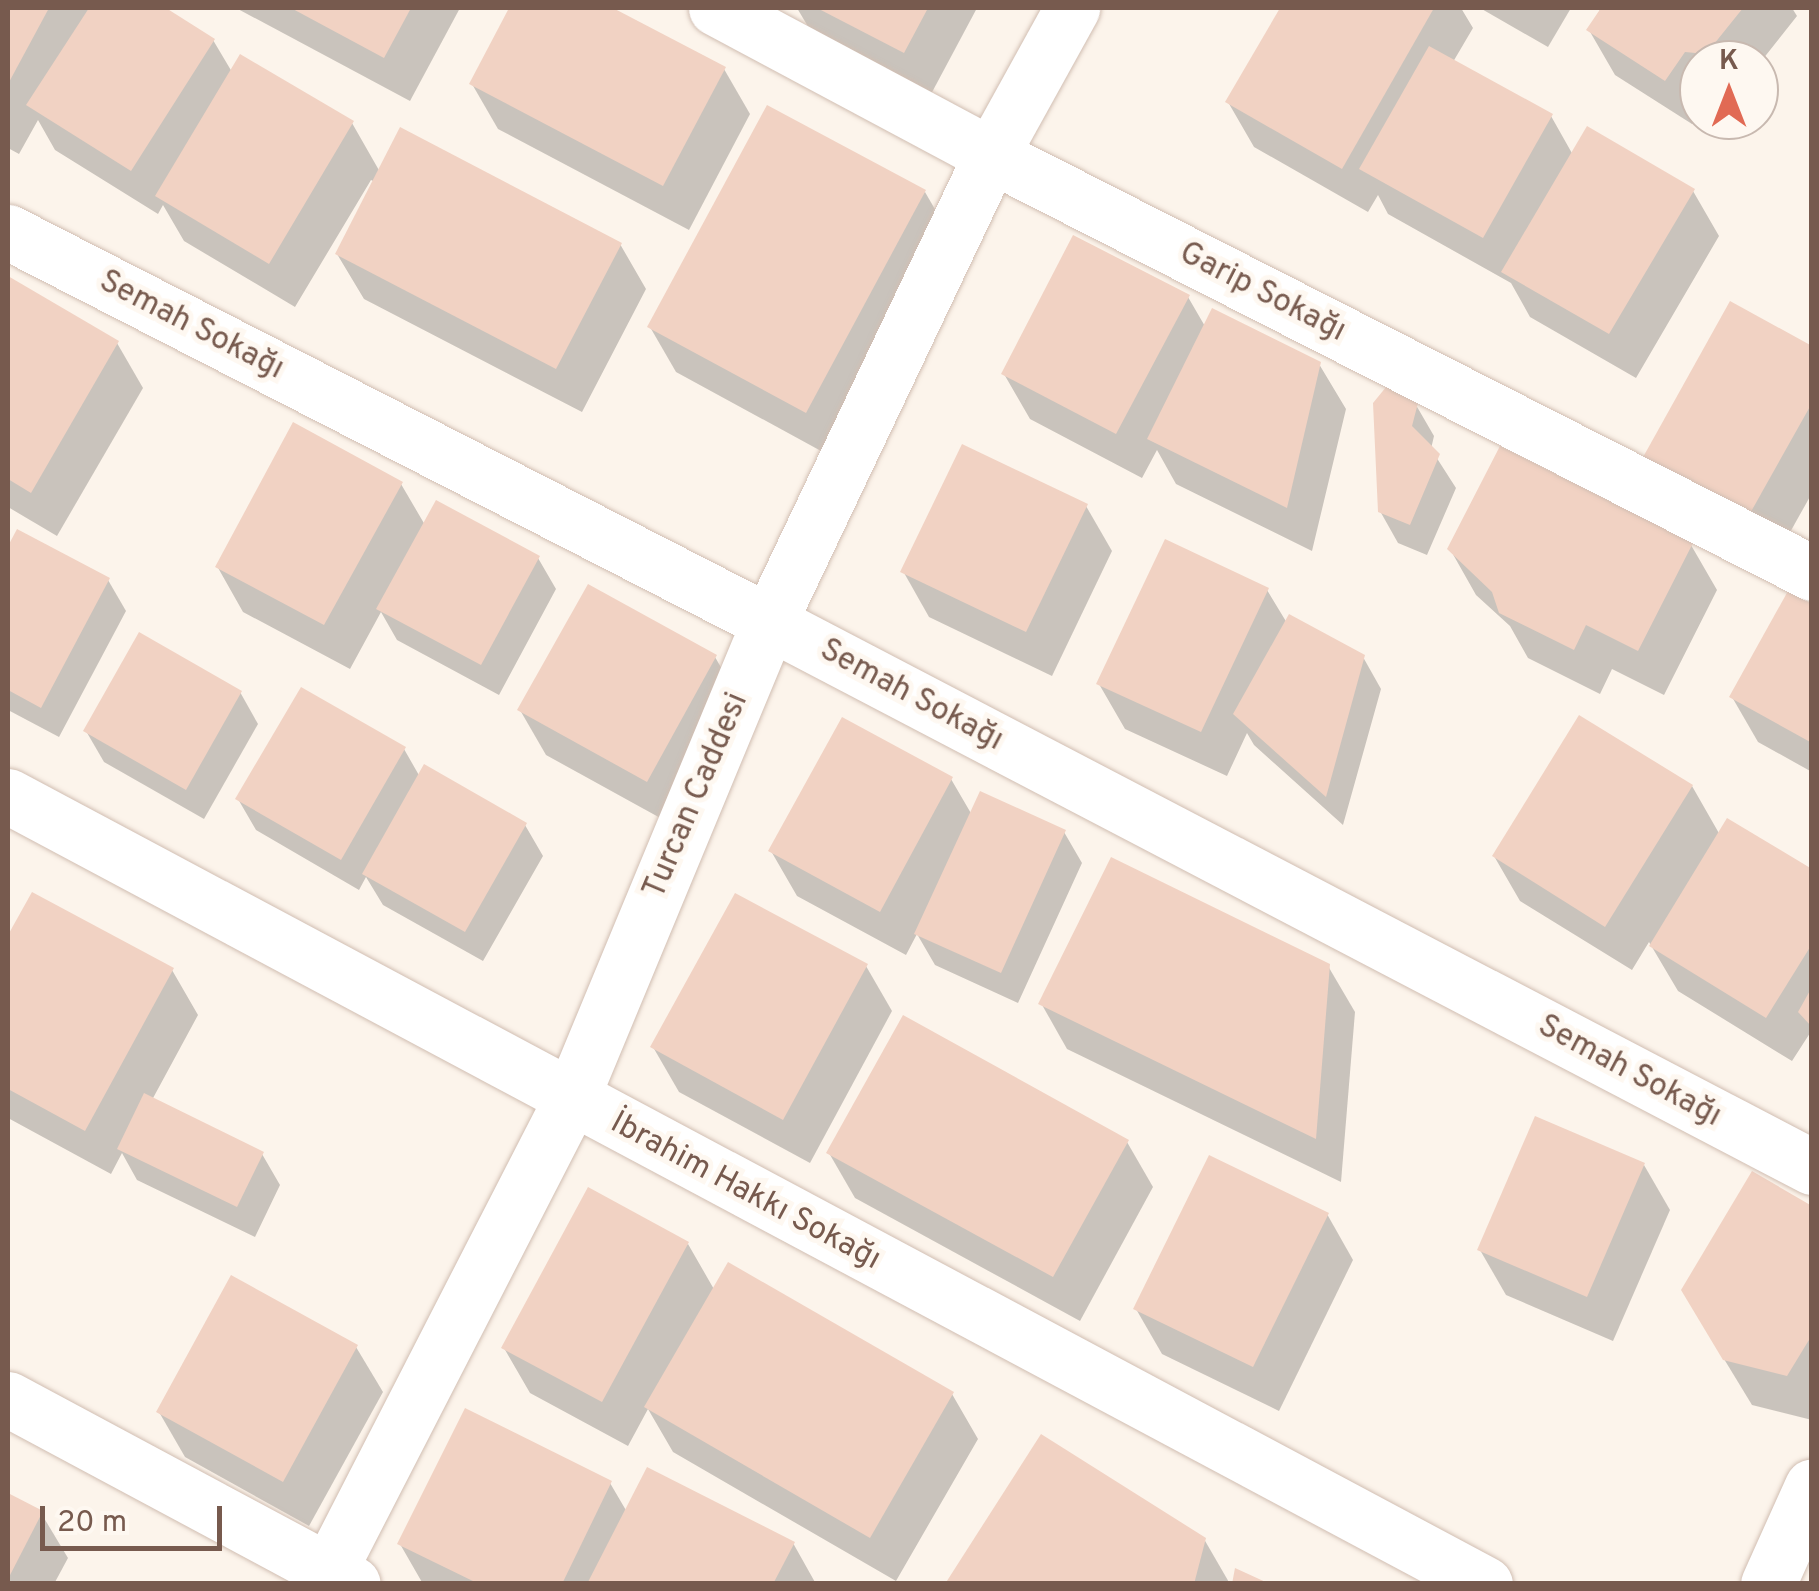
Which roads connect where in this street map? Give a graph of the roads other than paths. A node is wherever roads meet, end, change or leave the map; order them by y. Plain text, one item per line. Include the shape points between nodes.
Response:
1 (716, 8) edge
2 (1072, 8) edge
3 (992, 155) junction
4 (8, 232) edge
5 (1812, 573) edge
6 (769, 622) junction
7 (8, 796) edge
8 (571, 1100) junction
9 (1812, 1168) edge
10 (8, 1400) edge
11 (1812, 1486) edge
12 (335, 1579) edge
13 (1484, 1584) edge
14 (1768, 1584) edge

1 - 3 street, Garip Sokağı
2 - 3 street, Turcan Caddesi
3 - 5 street, Garip Sokağı
3 - 6 street, Turcan Caddesi
4 - 6 street, Semah Sokağı
6 - 8 street, Turcan Caddesi
6 - 9 street, Semah Sokağı
7 - 8 street, İbrahim Hakkı Sokağı
8 - 12 street, Turcan Caddesi
8 - 13 street, İbrahim Hakkı Sokağı
10 - 12 street
11 - 14 street

